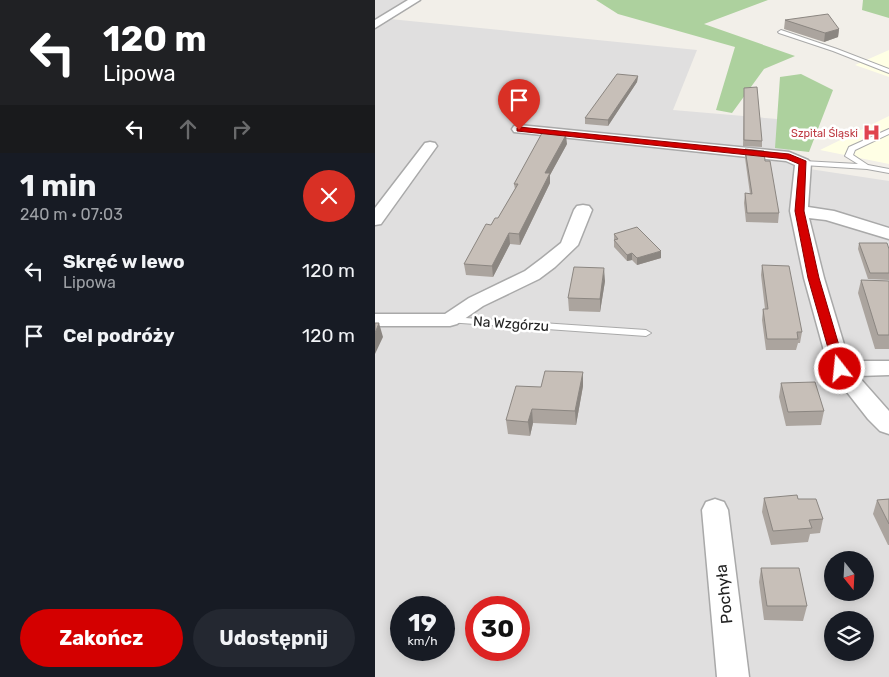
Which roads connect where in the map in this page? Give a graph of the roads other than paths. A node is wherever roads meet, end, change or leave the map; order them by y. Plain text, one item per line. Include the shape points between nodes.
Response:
1 (415, 0) edge
2 (375, 25) edge
3 (781, 32) dead end
4 (889, 71) edge
5 (519, 130) dead end
6 (889, 131) edge
7 (430, 146) dead end
8 (803, 163) junction
9 (867, 167) junction
10 (889, 171) edge
11 (583, 210) dead end
12 (799, 211) junction
13 (375, 220) edge
14 (889, 234) edge
15 (375, 320) edge
16 (450, 320) junction
17 (646, 333) dead end
18 (889, 368) edge
19 (840, 369) junction
20 (889, 425) edge
21 (715, 510) dead end
22 (733, 677) edge

1 - 2 street
3 - 4 lane
5 - 8 street via 789,157
6 - 9 lane via 852,149 849,156
7 - 13 street
8 - 9 lane
8 - 12 street
9 - 10 lane
11 - 16 street via 569,245 548,263 532,275 457,313
12 - 14 street via 828,215
12 - 19 street
15 - 16 street, Na Wzgórzu
16 - 17 lane, Na Wzgórzu
18 - 19 street
19 - 20 street
21 - 22 street, Pochyła

